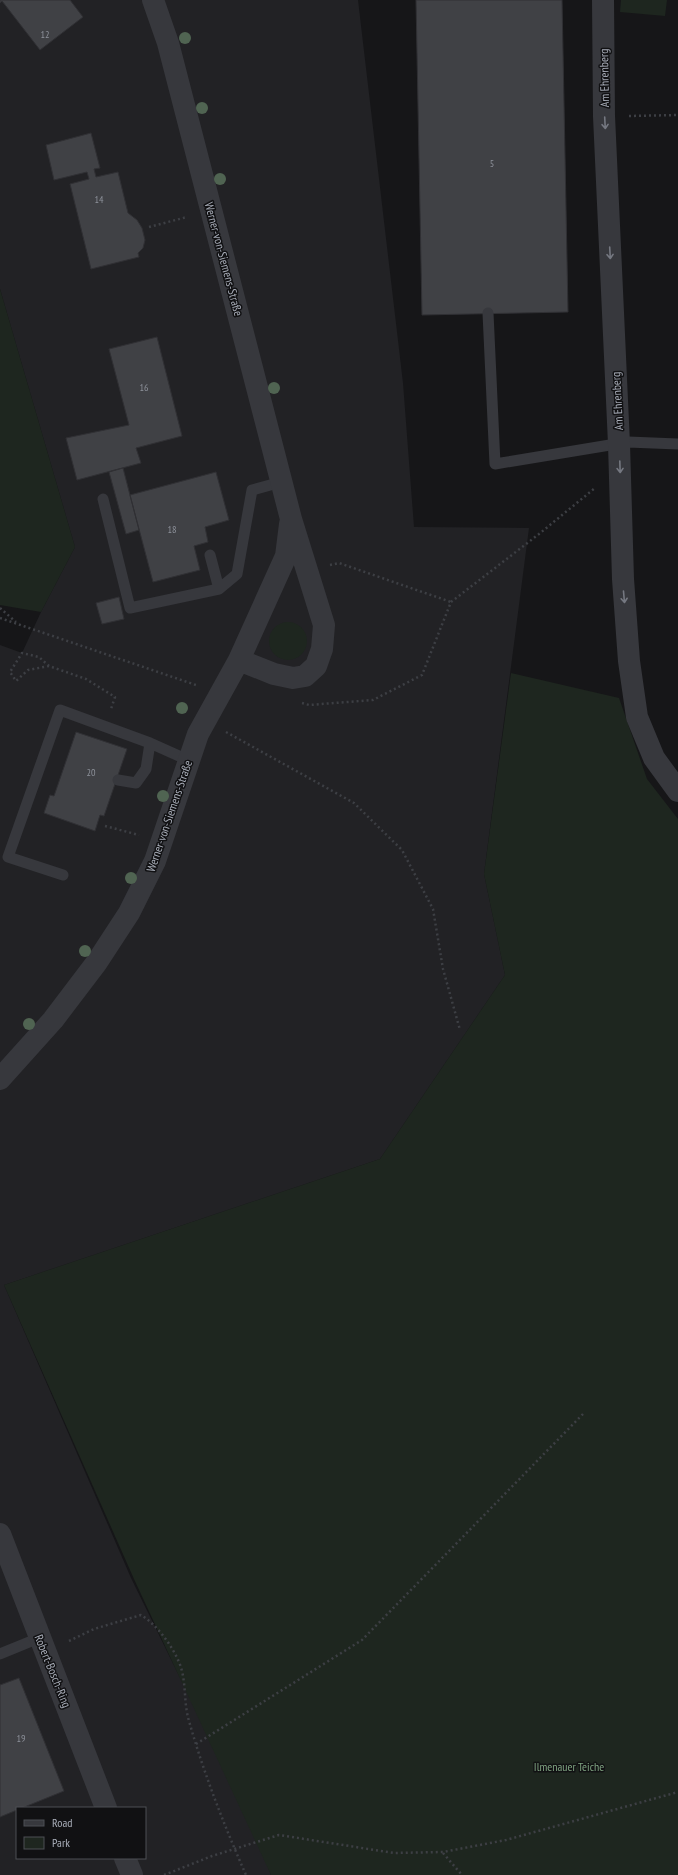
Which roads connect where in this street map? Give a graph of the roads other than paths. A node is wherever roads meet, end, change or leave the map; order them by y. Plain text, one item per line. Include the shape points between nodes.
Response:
1 (153, 0) edge
2 (603, 0) edge
3 (488, 313) dead end
4 (619, 444) junction
5 (678, 444) edge
6 (282, 482) junction
7 (103, 498) dead end
8 (291, 519) junction
9 (210, 555) dead end
10 (219, 589) junction
11 (239, 660) junction
12 (150, 743) junction
13 (188, 760) junction
14 (118, 780) dead end
15 (678, 791) edge
16 (63, 875) dead end
17 (0, 1079) edge
18 (0, 1534) edge
19 (42, 1645) junction
20 (0, 1654) edge
21 (106, 1807) edge

1 - 6 street, Werner-von-Siemens-Straße via 168,43
2 -> 4 street, Am Ehrenberg via 604,116
3 - 4 lane via 495,464
4 - 5 lane
4 -> 15 street, Am Ehrenberg via 623,579 629,661 637,716 654,758
6 - 8 street, Werner-von-Siemens-Straße
6 - 10 lane via 252,490 237,574
7 - 10 lane via 130,608
8 - 11 street, Werner-von-Siemens-Straße via 286,556
8 - 11 street, Werner-von-Siemens-Straße via 324,625 322,649 316,666 305,676 293,678 274,674
9 - 10 lane
11 - 13 street, Werner-von-Siemens-Straße via 205,721
12 - 13 lane
12 - 14 lane via 146,769 136,783
12 - 16 lane via 60,710 8,857
13 - 17 street, Werner-von-Siemens-Straße via 156,861 129,914 53,1020
18 - 19 street, Robert-Bosch-Ring
19 - 20 lane
19 - 21 street, Robert-Bosch-Ring

